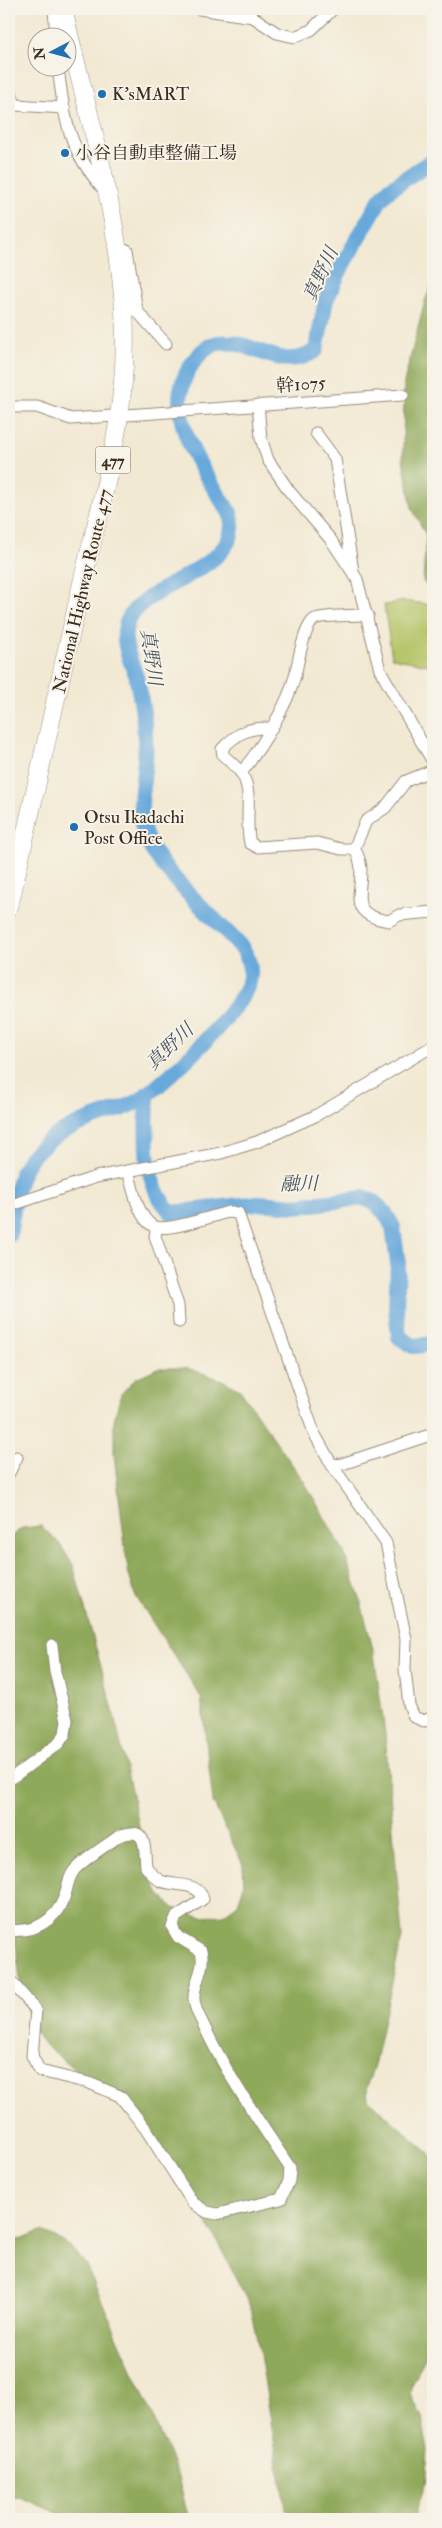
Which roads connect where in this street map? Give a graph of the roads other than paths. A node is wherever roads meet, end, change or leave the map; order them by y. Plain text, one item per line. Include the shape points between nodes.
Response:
1 (54, 9) edge
2 (63, 9) edge
3 (199, 9) edge
4 (333, 9) edge
5 (55, 28) edge
6 (60, 78) edge
7 (9, 86) edge
8 (11, 107) edge
9 (64, 108) junction
10 (110, 197) junction
11 (118, 246) junction
12 (166, 344) dead end
13 (403, 395) dead end
14 (258, 405) junction
15 (9, 407) edge
16 (121, 414) junction
17 (316, 433) dead end
18 (353, 572) junction
19 (368, 614) junction
20 (271, 728) junction
21 (433, 762) edge
22 (433, 770) edge
23 (241, 773) junction
24 (354, 849) junction
25 (9, 907) edge
26 (433, 912) edge
27 (431, 1050) edge
28 (128, 1171) junction
29 (9, 1206) edge
30 (157, 1227) junction
31 (179, 1322) dead end
32 (433, 1434) edge
33 (17, 1457) dead end
34 (332, 1465) junction
35 (9, 1472) edge
36 (52, 1645) dead end
37 (433, 1717) edge
38 (9, 1780) edge
39 (9, 1930) edge
40 (9, 1979) edge

1 - 5 street
2 - 10 highway, National Highway Route 477 / 477
3 - 4 street via 253,17 277,33 294,37 311,30
6 - 9 street
7 - 8 street
8 - 9 street
9 - 10 street via 80,159
10 - 11 highway, National Highway Route 477 / 477
11 - 12 street via 127,250 137,311
11 - 16 highway, National Highway Route 477 / 477 via 125,357
13 - 14 street, 幹1075
14 - 16 street, 幹1075
14 - 18 street via 261,438 268,460
15 - 16 street via 37,407 71,419
16 - 25 highway, National Highway Route 477 / 477
17 - 18 street via 336,459
18 - 19 street
19 - 20 street via 312,620 307,628 293,684
19 - 21 street via 380,670
20 - 23 street
20 - 23 street via 254,727 222,749 223,755
22 - 24 street via 406,781 386,808 366,821
23 - 24 street via 248,786 246,818 250,843 257,847 317,843
24 - 26 street via 362,864 358,898 360,909 366,915 389,921 398,914
27 - 28 street via 315,1116 256,1142 221,1153
28 - 29 street via 62,1186
28 - 30 street via 144,1217
30 - 31 street via 155,1236 178,1305
30 - 34 street via 228,1212 238,1213 314,1433
32 - 34 street
33 - 35 street
34 - 37 street via 386,1543 406,1639 405,1669 410,1705 414,1717 424,1721
36 - 38 street via 67,1720 65,1734 59,1743
39 - 40 street via 27,1930 51,1919 64,1899 73,1871 127,1833 135,1833 142,1838 146,1867 154,1876 161,1881 196,1888 203,1900 176,1917 172,1927 178,1937 201,1951 204,1960 194,1999 197,2012 220,2059 290,2168 289,2181 281,2199 217,2214 193,2203 145,2128 120,2096 89,2083 40,2071 32,2056 36,2010

